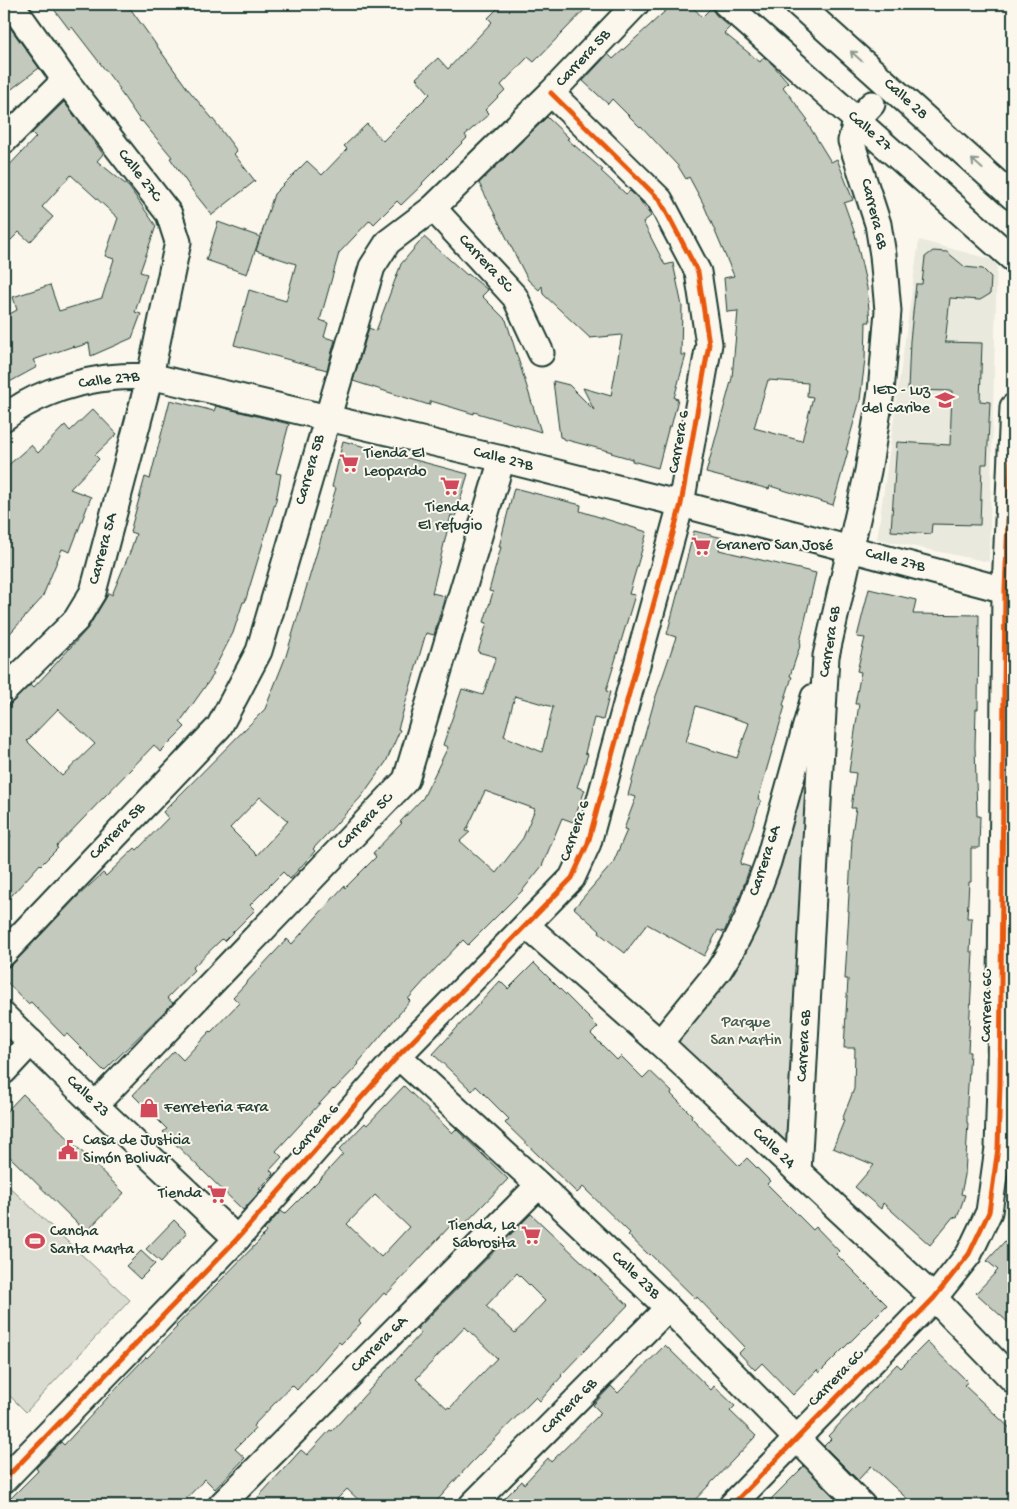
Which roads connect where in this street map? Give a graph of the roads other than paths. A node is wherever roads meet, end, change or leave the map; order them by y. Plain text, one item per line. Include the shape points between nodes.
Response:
1 (11, 4) edge
2 (636, 4) edge
3 (726, 4) edge
4 (798, 4) edge
5 (65, 80) junction
6 (551, 93) junction
7 (864, 113) junction
8 (4, 141) edge
9 (1013, 197) edge
10 (433, 208) junction
11 (1013, 259) edge
12 (540, 353) dead end
13 (150, 376) junction
14 (1013, 407) edge
15 (4, 418) edge
16 (326, 419) junction
17 (502, 459) junction
18 (681, 504) junction
19 (850, 550) junction
20 (1005, 590) junction
21 (826, 656) junction
22 (4, 691) edge
23 (526, 925) junction
24 (4, 953) edge
25 (4, 1016) edge
26 (30, 1042) junction
27 (660, 1043) junction
28 (398, 1056) junction
29 (4, 1071) edge
30 (1007, 1085) edge
31 (95, 1106) junction
32 (798, 1172) junction
33 (539, 1185) junction
34 (237, 1239) junction
35 (934, 1298) junction
36 (668, 1308) junction
37 (1013, 1380) edge
38 (798, 1438) junction
39 (4, 1480) edge
40 (221, 1505) edge
41 (472, 1505) edge
42 (732, 1505) edge
43 (862, 1505) edge

1 - 5 street, Calle 27C
2 - 6 street, Carrera 5B
3 - 7 street, Calle 27
9 -> 4 street, Calle 28
5 - 8 street
5 - 13 street, Calle 27C via 169,214 178,242
6 - 10 street, Carrera 5B
6 - 18 street, Carrera 6 via 660,200 698,272 709,344
7 - 11 street, Calle 27
7 - 19 street, Carrera 6B via 851,141 878,224 888,311 881,392 868,472
10 - 12 street, Carrera 5C via 515,297
10 - 16 street, Carrera 5B via 388,242 372,267
13 - 15 street, Calle 27B via 100,379 54,390
13 - 16 street, Calle 27B
13 - 22 street, Carrera 5A via 93,592 76,620
14 - 20 street, Carrera 6C
16 - 17 street, Calle 27B
16 - 24 street, Carrera 5B via 259,651 219,727
17 - 18 street, Calle 27B
17 - 31 street, Carrera 5C via 406,780
18 - 19 street, Calle 27B
18 - 23 street, Carrera 6 via 588,843 572,878
19 - 20 street, Calle 27B
19 - 21 street, Carrera 6B
20 - 30 street, Carrera 6C
21 - 27 street, Carrera 6A via 768,862 747,919 719,970
21 - 32 street, Carrera 6B
23 - 27 street, Calle 24
23 - 28 street, Carrera 6
25 - 26 street, Calle 23
26 - 29 street
26 - 31 street, Calle 23
27 - 32 street, Calle 24
28 - 33 street, Calle 23B
28 - 34 street, Carrera 6
30 - 35 street, Carrera 6C via 989,1212 969,1254
31 - 34 street, Calle 23
32 - 35 street, Calle 24
33 - 36 street, Calle 23B
33 - 40 street, Carrera 6A
34 - 39 street, Carrera 6
35 - 37 street, Calle 24
35 - 38 street, Carrera 6C
36 - 38 street, Calle 23B
36 - 41 street, Carrera 6B
38 - 42 street, Carrera 6C
38 - 43 street, Calle 23B

